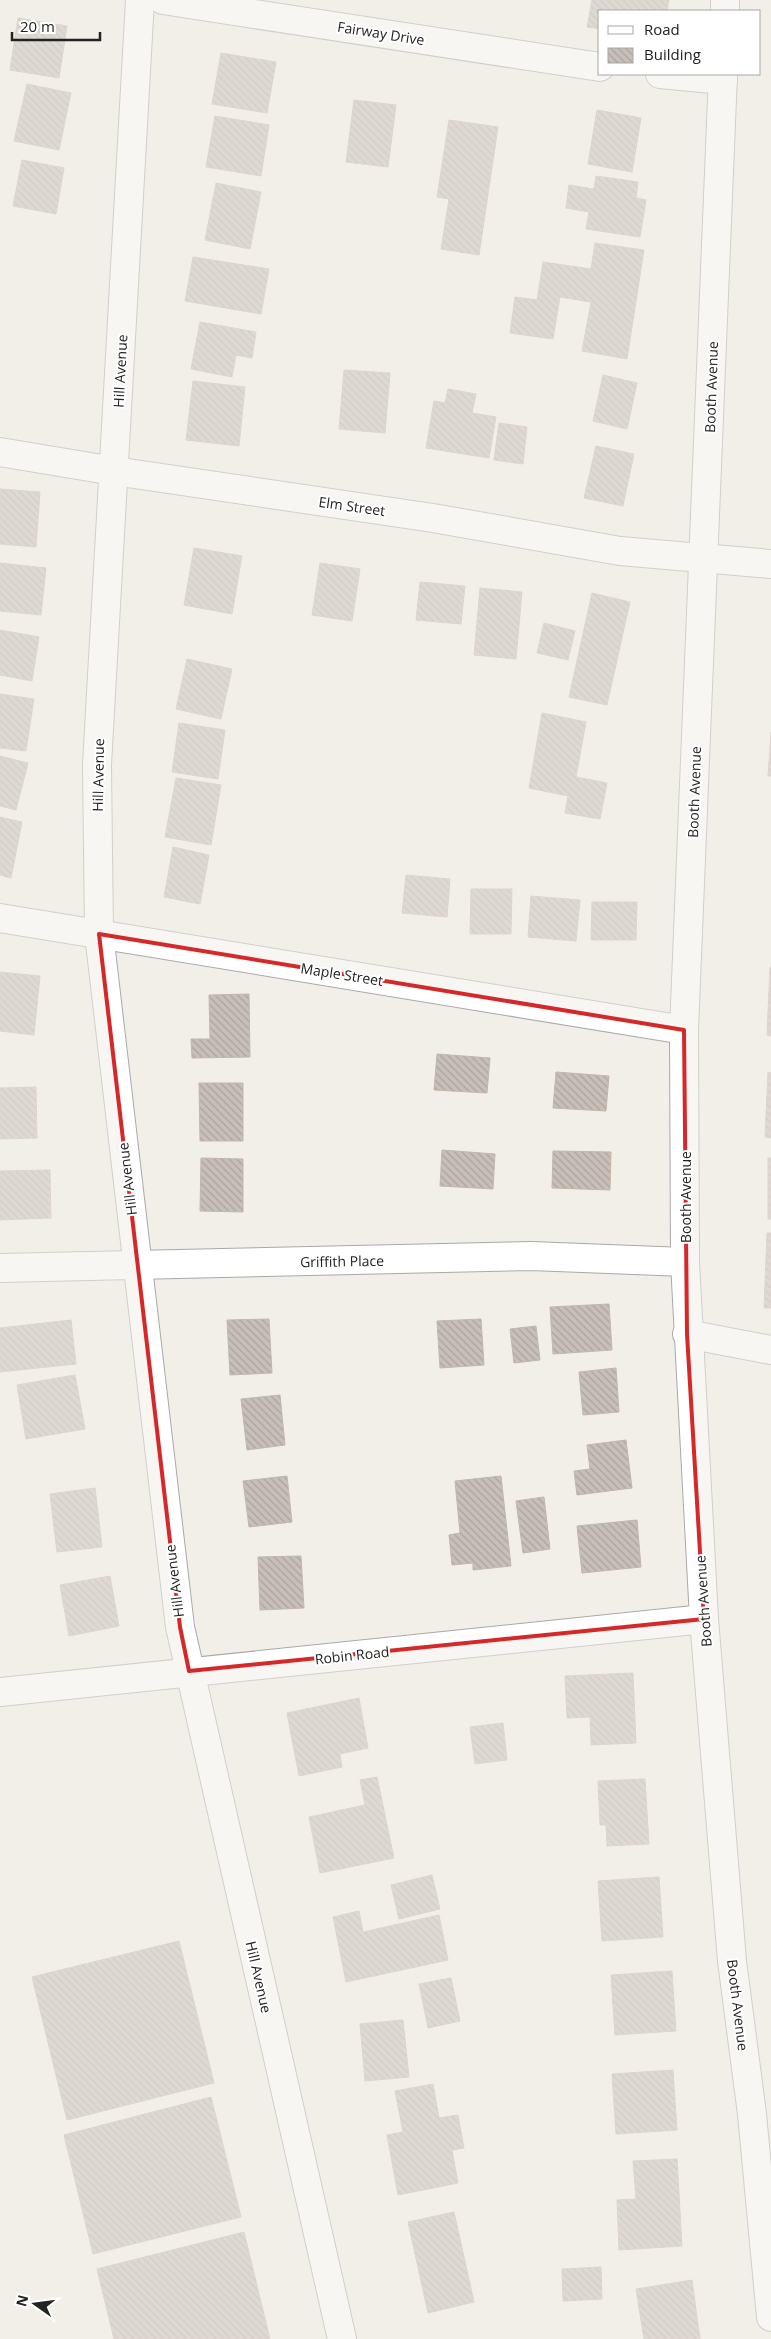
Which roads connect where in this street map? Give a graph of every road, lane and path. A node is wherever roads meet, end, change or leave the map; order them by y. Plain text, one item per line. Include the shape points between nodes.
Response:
1 (140, 0) edge
2 (163, 0) edge
3 (598, 67) edge
4 (681, 75) edge
5 (723, 77) edge
6 (0, 452) edge
7 (114, 471) junction
8 (704, 558) junction
9 (771, 564) edge
10 (0, 918) edge
11 (99, 934) junction
12 (684, 1030) junction
13 (685, 1262) junction
14 (137, 1265) junction
15 (0, 1268) edge
16 (687, 1334) junction
17 (771, 1350) edge
18 (704, 1619) junction
19 (189, 1671) junction
20 (0, 1692) edge
21 (771, 2317) edge
22 (342, 2339) edge

1 - 7 street, Hill Avenue
2 - 3 street, Fairway Drive
4 - 5 street
5 - 8 street, Booth Avenue
6 - 7 street, Elm Street
7 - 8 street, Elm Street via 433,518 620,551
7 - 11 street, Hill Avenue via 97,765
8 - 9 street, Elm Street
8 - 12 street, Booth Avenue
10 - 11 street, Maple Street
11 - 12 street, Maple Street
11 - 14 street, Hill Avenue
12 - 13 street, Booth Avenue
13 - 14 street, Griffith Place via 532,1256
13 - 16 street, Booth Avenue
14 - 15 street, Griffith Place
14 - 19 street, Hill Avenue via 180,1627
16 - 17 street
16 - 18 street, Booth Avenue
18 - 19 street, Robin Road
18 - 21 street, Booth Avenue via 732,1961 752,2114
19 - 20 street, Robin Road
19 - 22 street, Hill Avenue

